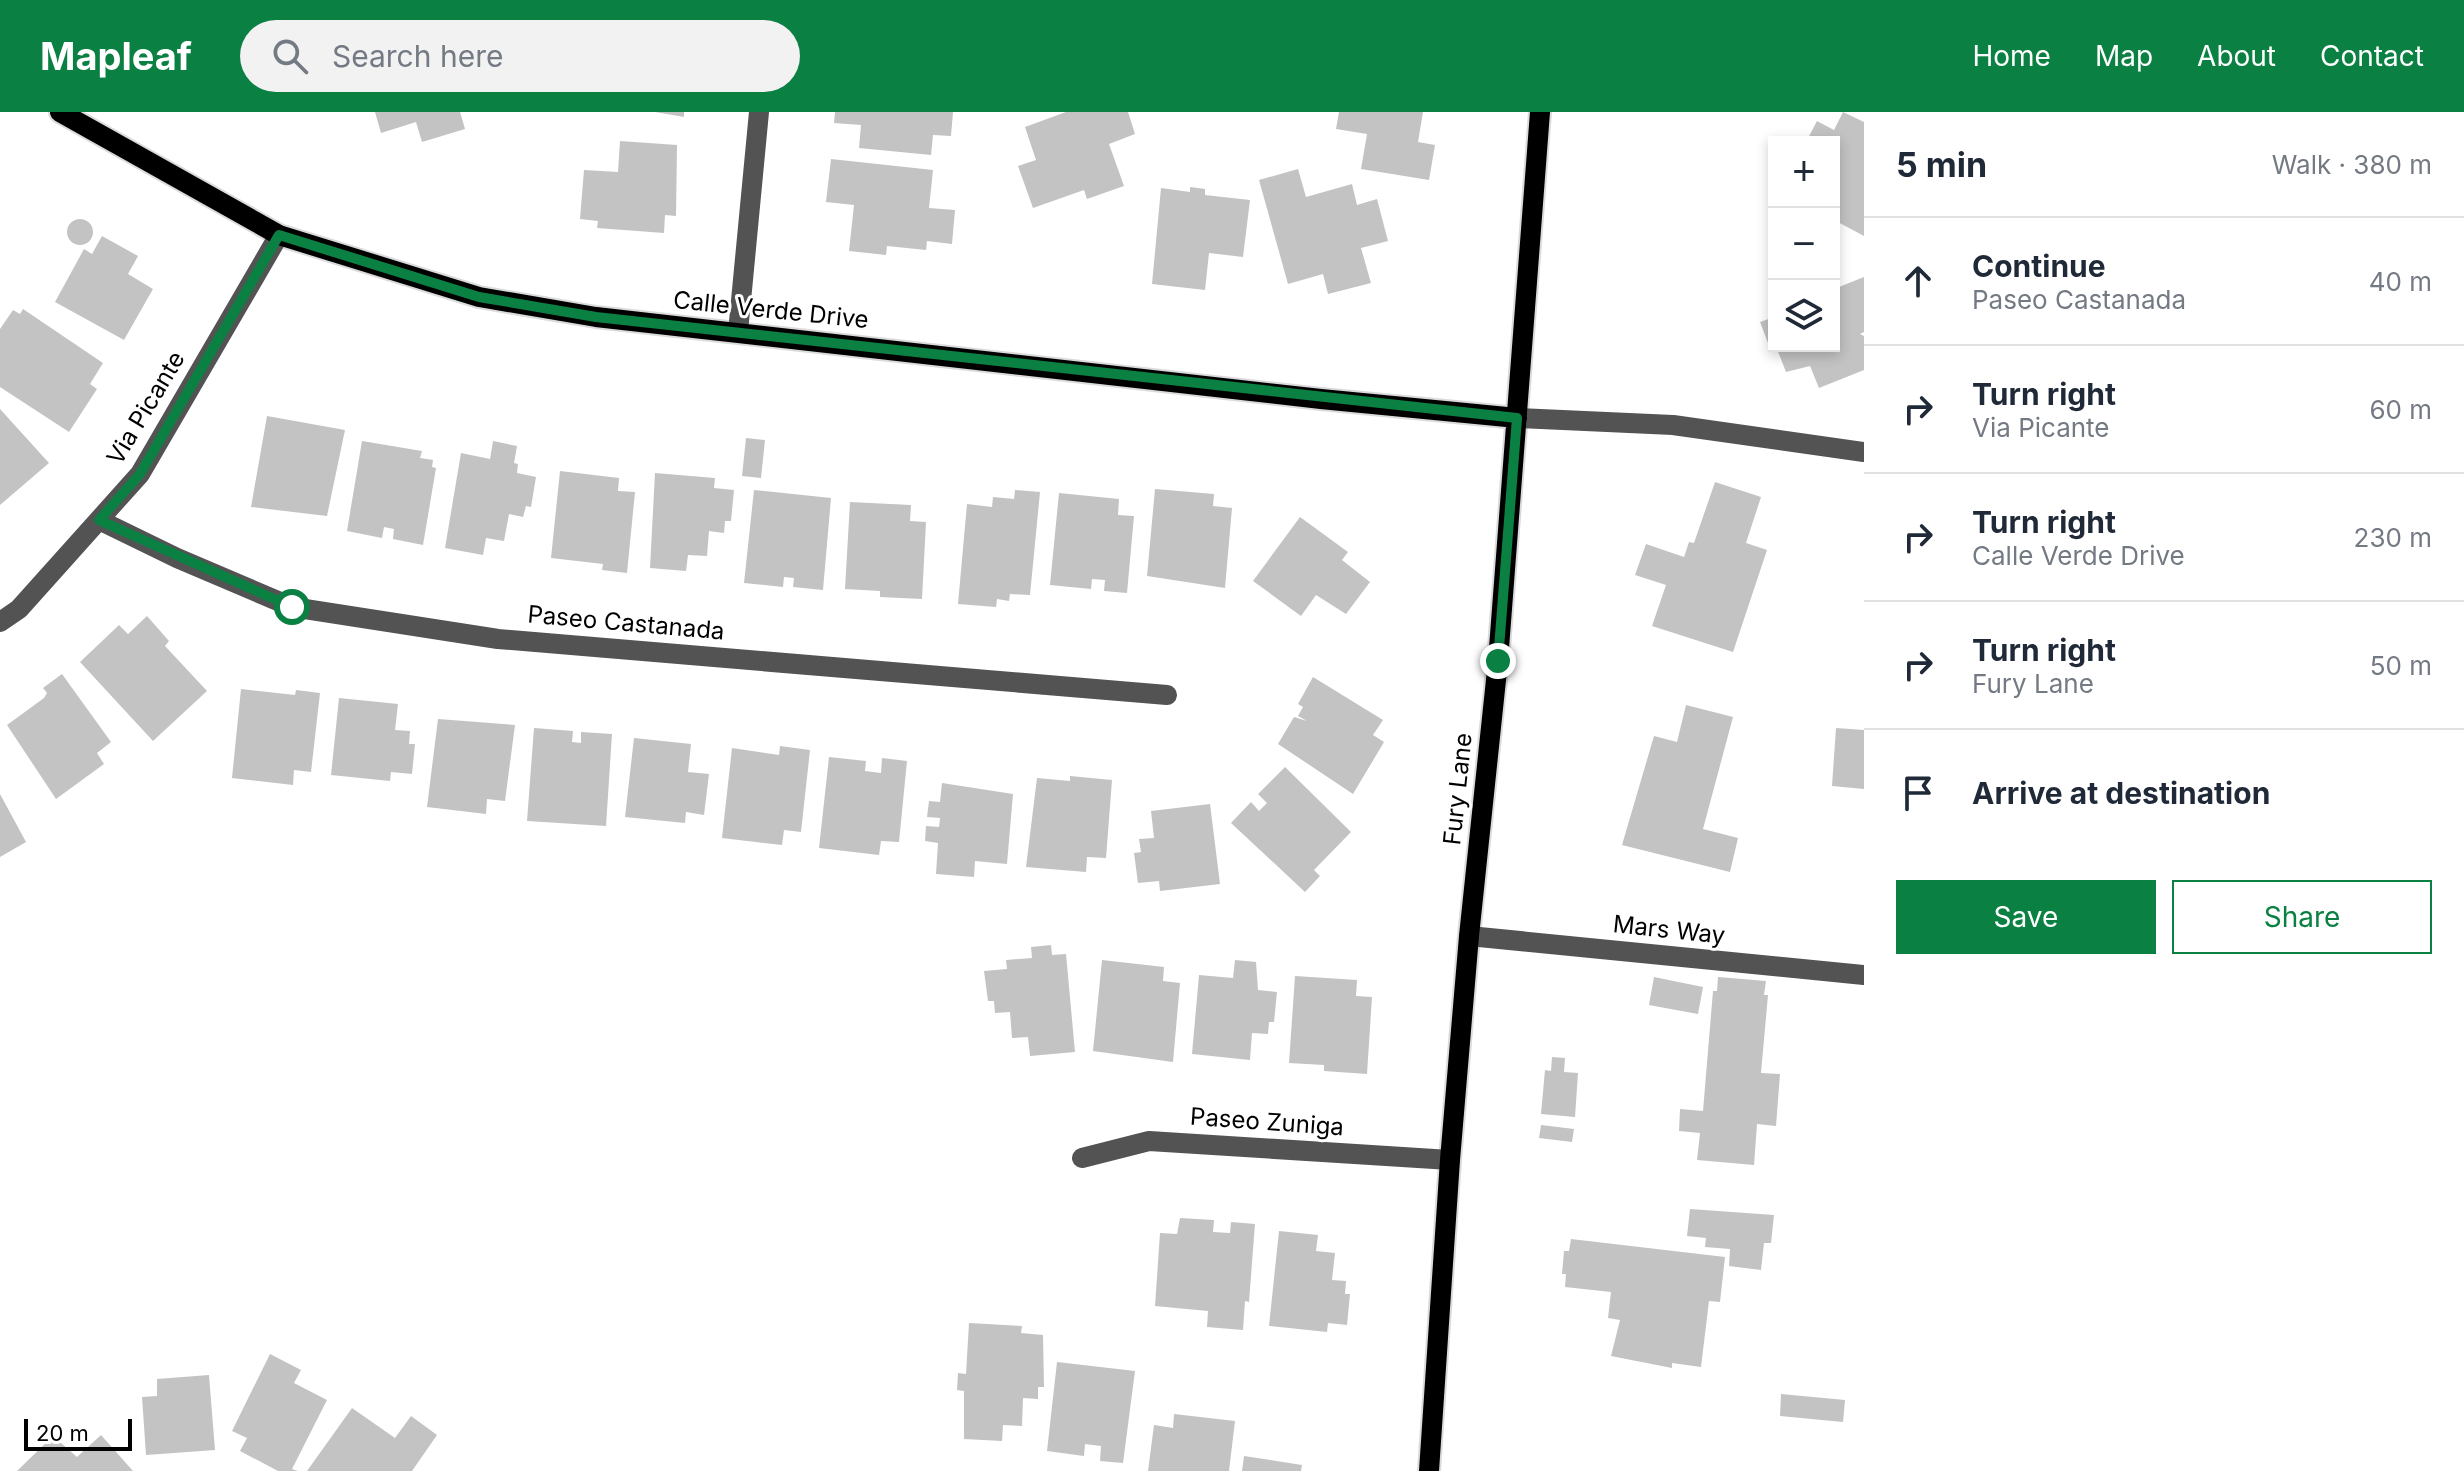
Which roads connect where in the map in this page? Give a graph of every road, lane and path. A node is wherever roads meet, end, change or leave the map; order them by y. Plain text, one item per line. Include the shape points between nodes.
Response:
1 (60, 112) edge
2 (759, 112) edge
3 (1540, 112) edge
4 (279, 235) junction
5 (738, 332) junction
6 (1517, 418) junction
7 (1864, 452) edge
8 (99, 520) junction
9 (0, 622) edge
10 (1167, 695) dead end
11 (1469, 936) junction
12 (1864, 975) edge
13 (1082, 1158) dead end
14 (1450, 1160) junction
15 (1429, 1471) edge

1 - 4 main road, Calle Verde Drive
2 - 5 street
3 - 6 main road, Fury Lane
4 - 5 main road, Calle Verde Drive via 479,297 596,317
4 - 8 street, Via Picante via 140,474
5 - 6 main road, Calle Verde Drive
6 - 7 street via 1673,425
6 - 11 main road, Fury Lane
8 - 9 street, Via Picante via 19,609
8 - 10 street, Paseo Castanada via 292,607 498,639
11 - 12 street, Mars Way
11 - 14 main road, Fury Lane
13 - 14 street, Paseo Zuniga via 1149,1141
14 - 15 main road, Fury Lane

